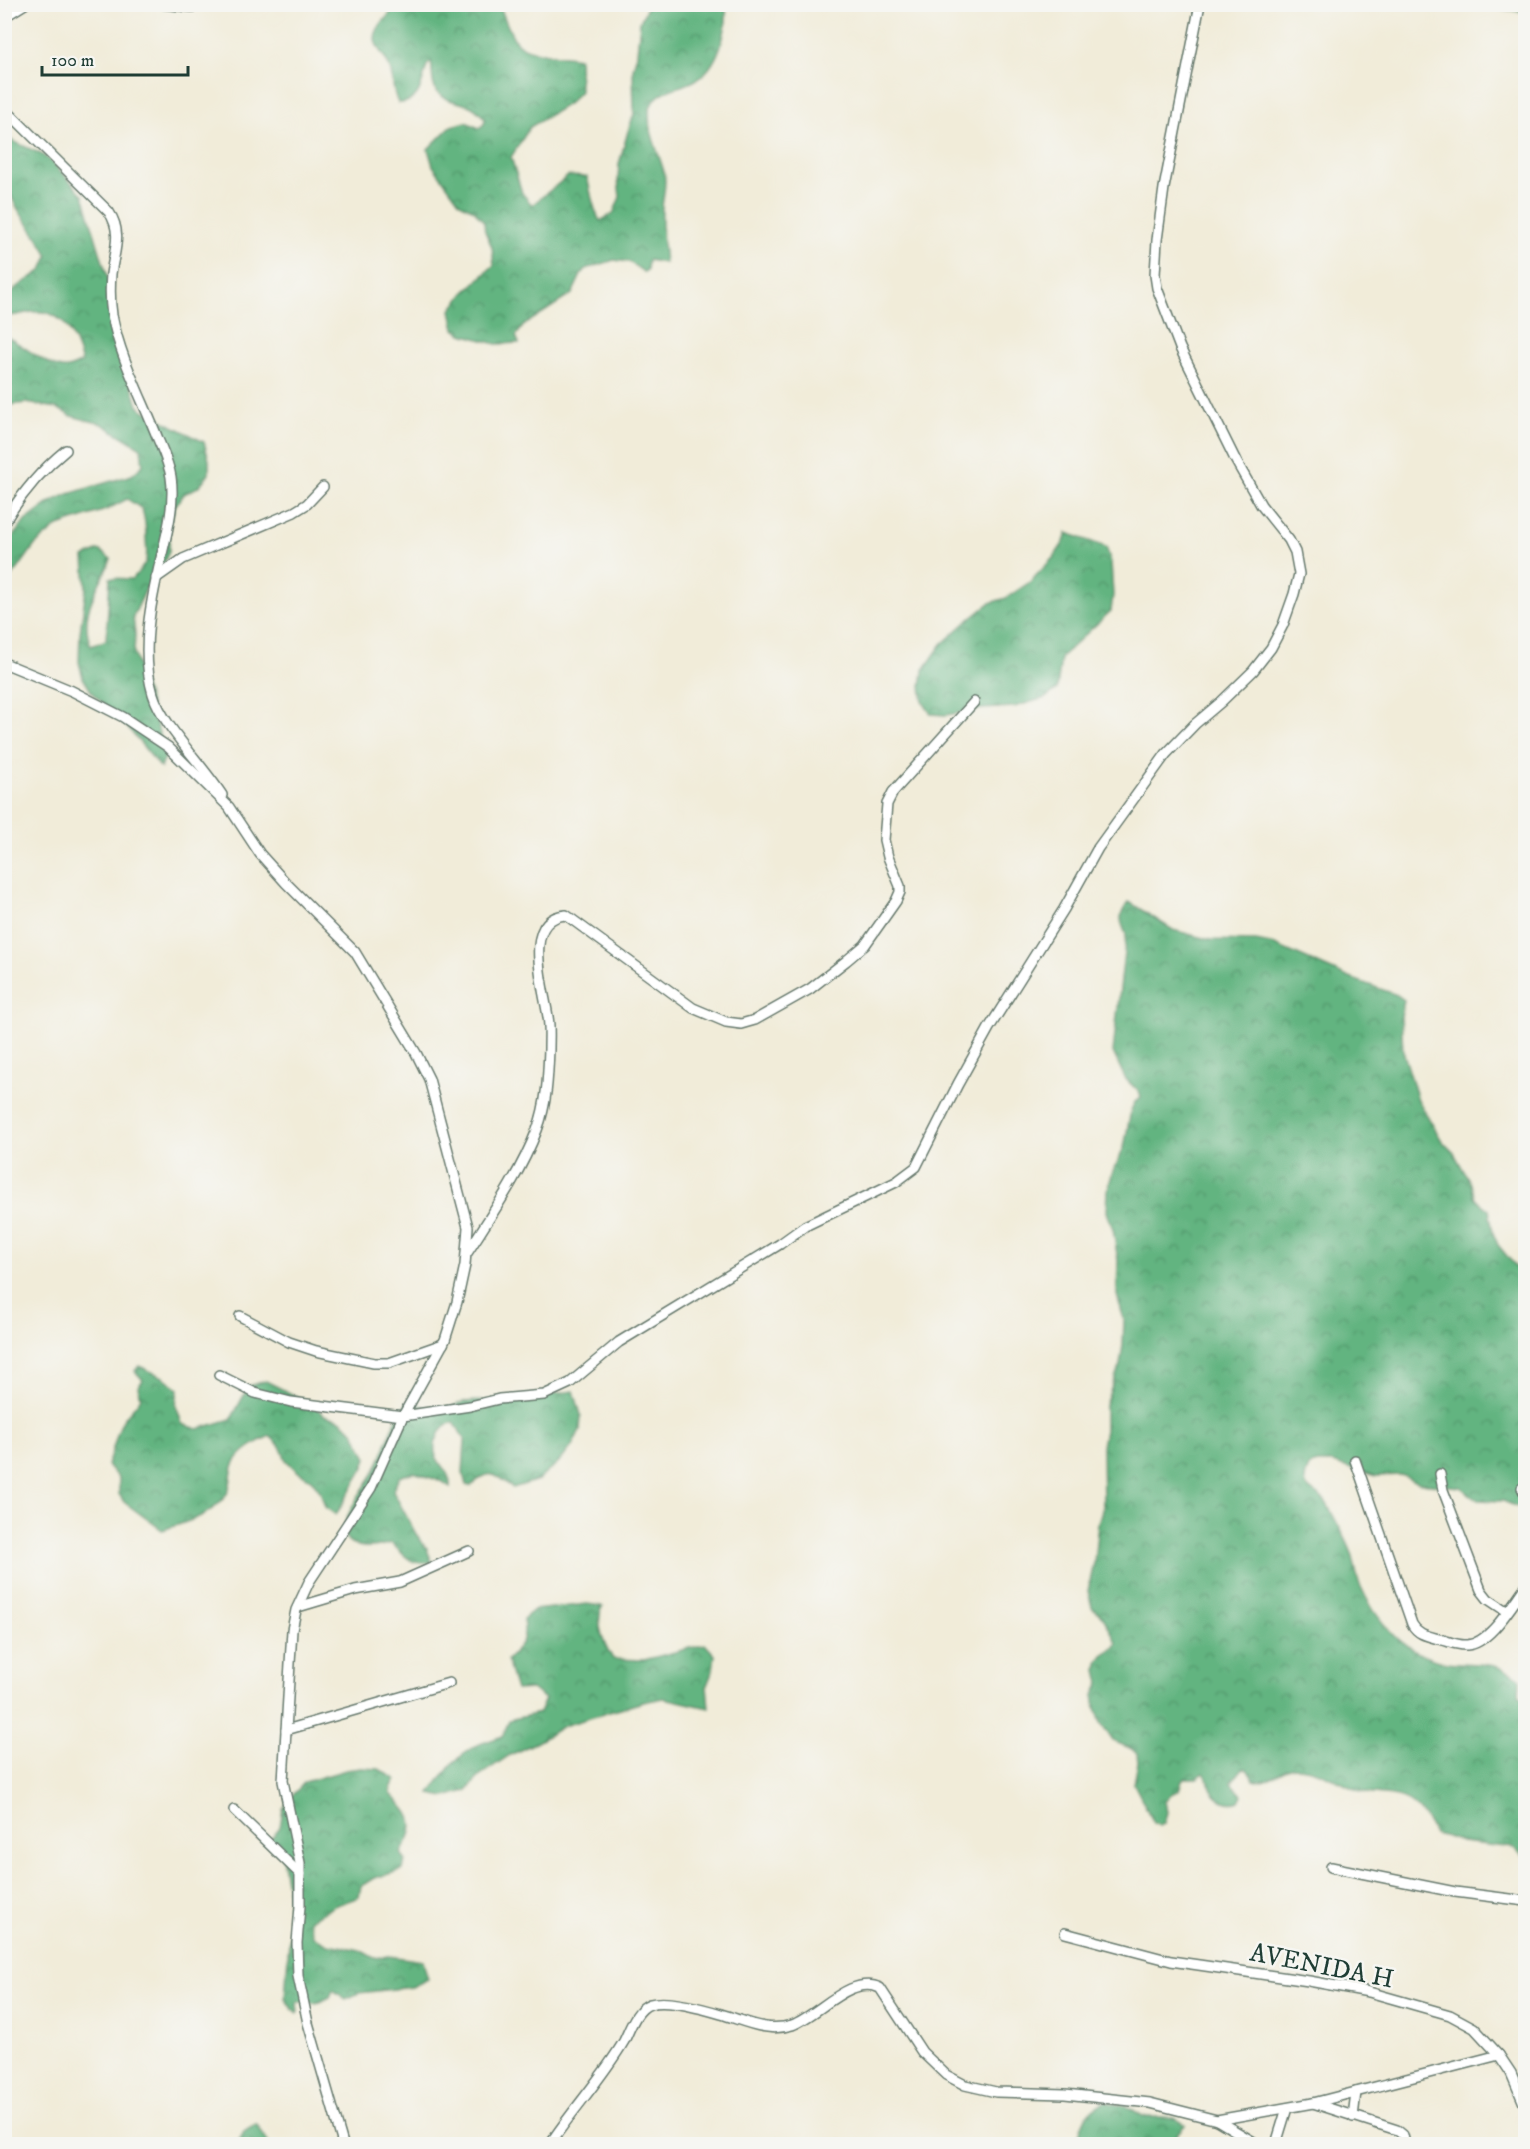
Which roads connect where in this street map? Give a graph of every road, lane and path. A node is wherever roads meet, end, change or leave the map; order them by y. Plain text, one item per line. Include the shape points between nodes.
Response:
1 (25, 4) edge
2 (162, 4) edge
3 (205, 4) edge
4 (1200, 4) edge
5 (4, 17) edge
6 (4, 108) edge
7 (66, 450) dead end
8 (323, 488) dead end
9 (4, 523) edge
10 (156, 578) junction
11 (4, 663) edge
12 (974, 702) dead end
13 (229, 807) junction
14 (465, 1255) junction
15 (240, 1316) dead end
16 (443, 1344) junction
17 (219, 1375) dead end
18 (403, 1416) junction
19 (1355, 1460) dead end
20 (1440, 1474) dead end
21 (469, 1551) dead end
22 (1526, 1586) edge
23 (298, 1607) junction
24 (1506, 1611) junction
25 (449, 1683) dead end
26 (286, 1730) junction
27 (234, 1810) dead end
28 (1332, 1867) dead end
29 (300, 1874) junction
30 (1526, 1901) edge
31 (1065, 1933) dead end
32 (1499, 2055) junction
33 (1356, 2092) junction
34 (1313, 2103) junction
35 (1287, 2108) junction
36 (1526, 2108) edge
37 (1353, 2117) junction
38 (1217, 2120) junction
39 (343, 2145) edge
40 (550, 2145) edge
41 (1257, 2145) edge
42 (1276, 2145) edge
43 (1405, 2145) edge

1 - 5 street
2 - 3 street
4 - 18 street via 1164,188 1155,275 1180,348 1236,461 1261,506 1295,552 1299,574 1284,625 1253,670 1166,754 1120,815 989,1028 916,1167 805,1226 619,1342 560,1389 544,1395
6 - 10 street via 114,220 117,247 111,274 112,313 118,341 171,478 171,511
7 - 9 street via 28,487
8 - 10 street via 294,512 183,560
10 - 13 street via 147,666 153,694 160,712
11 - 13 street via 123,717 168,747
12 - 14 street via 887,804 884,840 900,885 896,901 865,945 810,989 755,1020 741,1024 726,1022 693,1008 566,915 552,918 544,925 538,947 549,1020 546,1096 522,1161
13 - 14 street via 260,854 355,952 416,1053 432,1088 468,1227
14 - 16 street via 457,1302
15 - 16 street via 289,1342 374,1363 389,1363
16 - 18 street
17 - 18 street via 255,1393 291,1402
18 - 23 street via 370,1488 309,1582
19 - 24 street via 1417,1631 1471,1644 1489,1634
20 - 24 street via 1481,1590
21 - 23 street via 400,1582
22 - 24 street
23 - 26 street via 292,1630
25 - 26 street
26 - 29 street via 283,1781
27 - 29 street
28 - 30 street via 1455,1892
29 - 39 street via 298,1976
31 - 32 street, AVENIDA H via 1171,1961 1369,1992 1450,2015 1474,2028
32 - 33 street
32 - 36 street, AVENIDA H
33 - 34 street
33 - 37 street
34 - 35 street
34 - 37 street
35 - 38 street
35 - 42 street
37 - 43 street via 1397,2130
38 - 40 street via 1150,2103 965,2085 946,2075 922,2052 880,1988 864,1984 792,2024 769,2029 667,2002 644,2007
38 - 41 street

